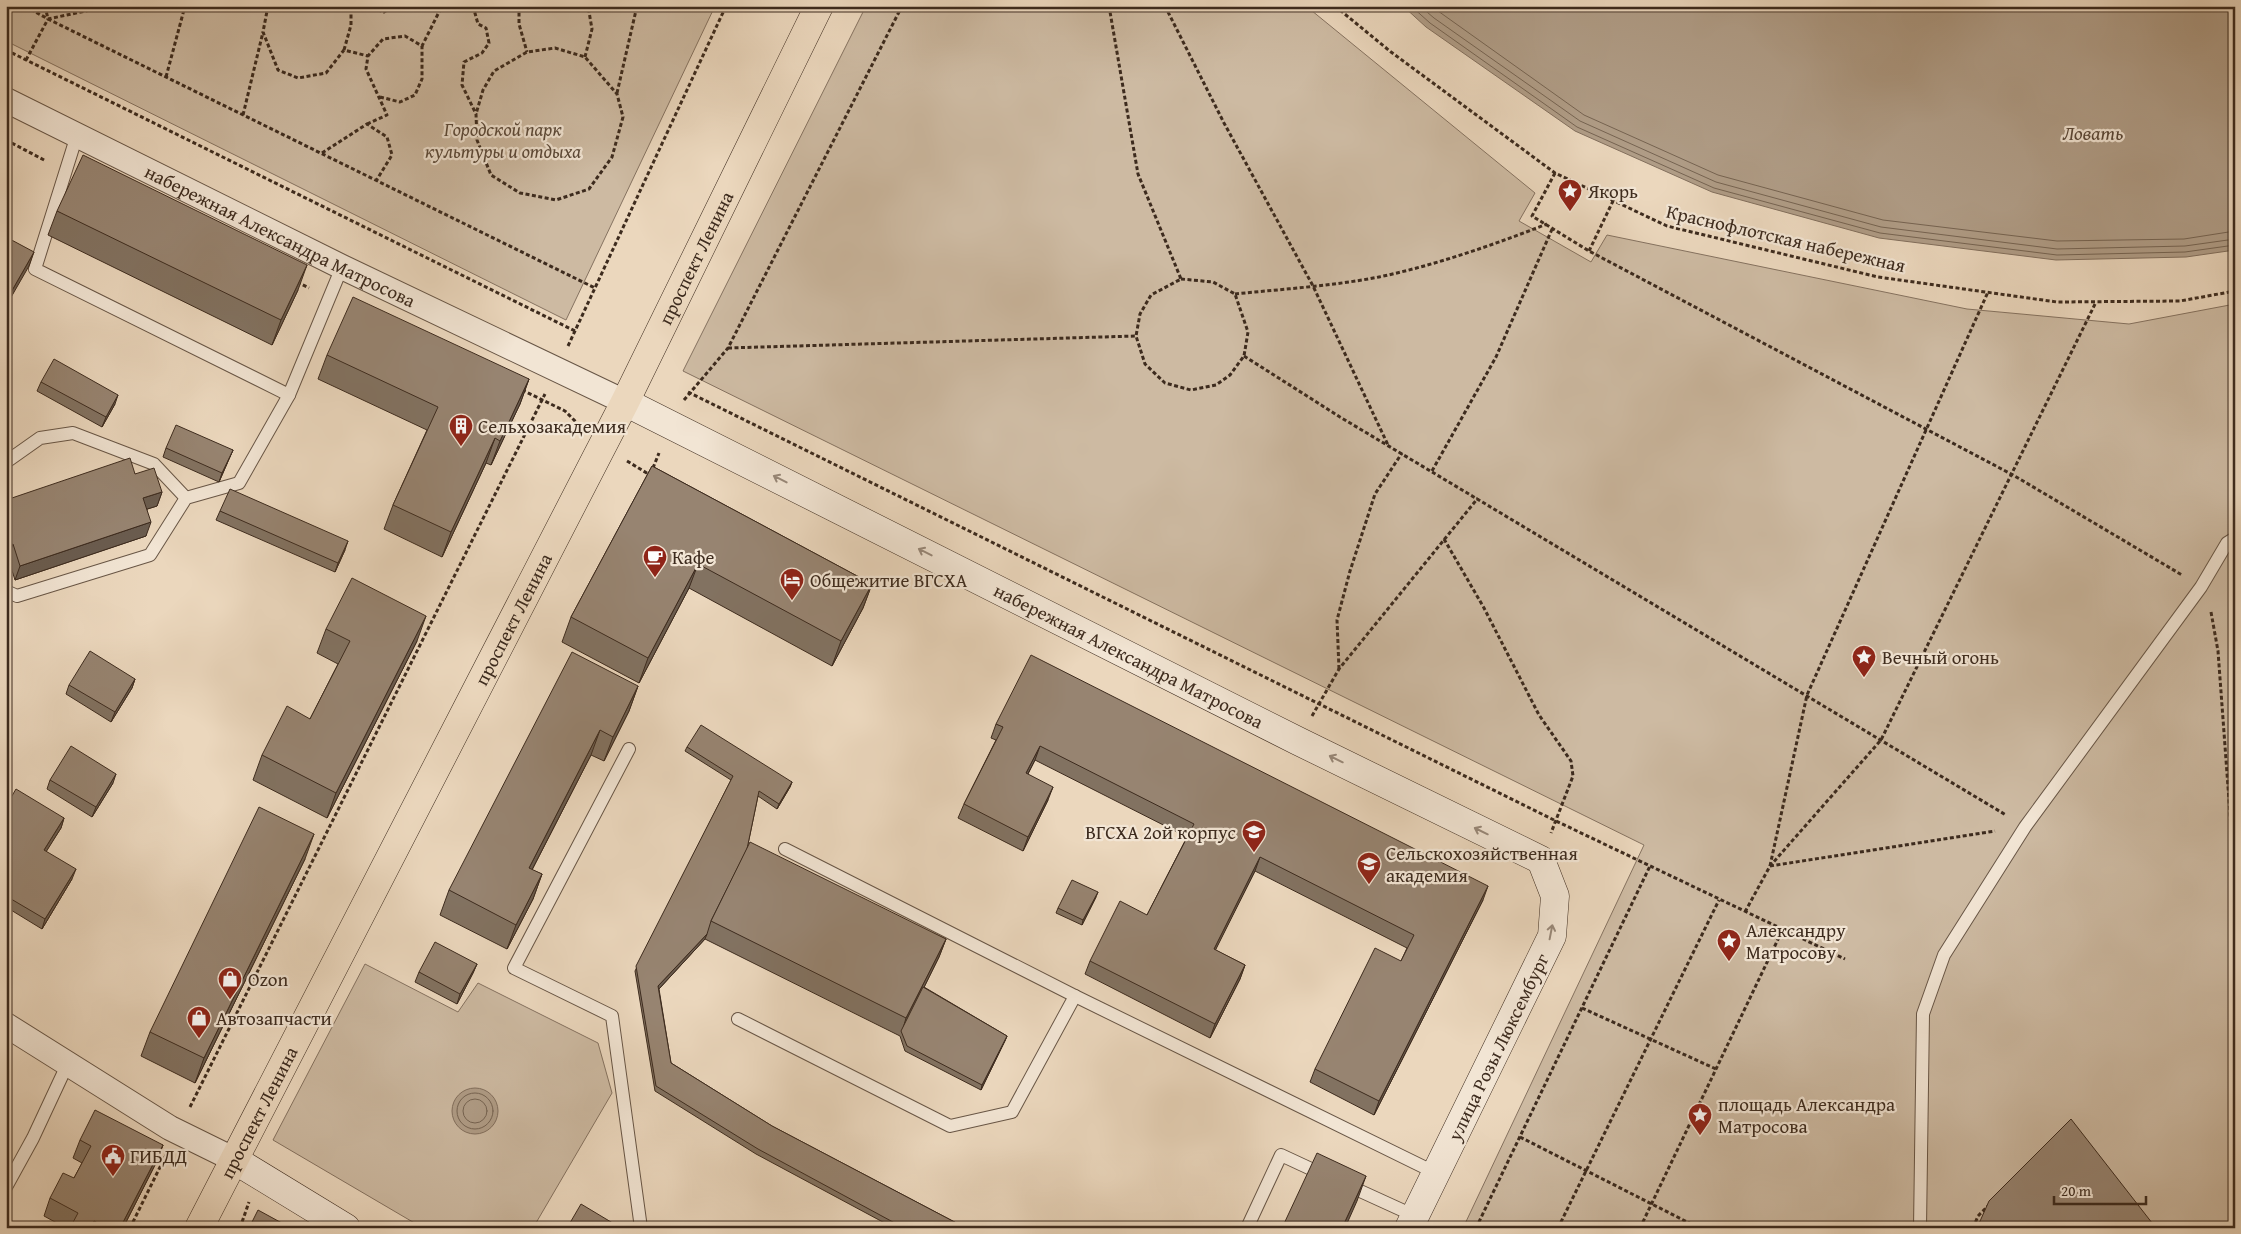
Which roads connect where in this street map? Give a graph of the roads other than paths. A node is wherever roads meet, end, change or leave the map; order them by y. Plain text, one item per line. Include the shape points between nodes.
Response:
1 (819, 6) edge
2 (6, 100) edge
3 (77, 135) junction
4 (342, 267) junction
5 (289, 395) junction
6 (625, 402) junction
7 (6, 462) edge
8 (186, 498) junction
9 (2235, 538) edge
10 (6, 591) edge
11 (629, 750) dead end
12 (785, 849) dead end
13 (1541, 860) joint
14 (1076, 996) junction
15 (738, 1019) dead end
16 (6, 1025) edge
17 (68, 1062) junction
18 (233, 1159) junction
19 (1436, 1173) junction
20 (6, 1187) edge
21 (1412, 1222) edge
22 (199, 1228) edge
23 (346, 1228) edge
24 (641, 1228) edge
25 (1247, 1228) edge
26 (1920, 1228) edge

1 - 6 main road, проспект Ленина
2 - 3 street, набережная Александра Матросова
3 - 4 street, набережная Александра Матросова
3 - 5 lane via 35,269
4 - 5 lane
4 - 6 street, набережная Александра Матросова
5 - 8 lane via 239,483
13 -> 6 street, набережная Александра Матросова
6 - 18 main road, проспект Ленина
7 - 8 lane via 40,438 73,433 154,464
8 - 10 lane via 150,554 17,596
9 - 26 lane via 2227,543 2201,587 2026,827 1944,955 1922,1014
11 - 24 lane via 514,968 612,1016
12 - 14 lane
19 -> 13 street, улица Розы Люксембург via 1552,936 1555,896
14 - 15 lane via 1012,1112 950,1126
14 - 19 lane
16 - 17 street
17 - 18 street via 177,1131
17 - 20 lane
18 - 22 main road, проспект Ленина
18 - 23 street
19 - 21 street, улица Розы Люксембург
21 - 25 lane via 1281,1155

